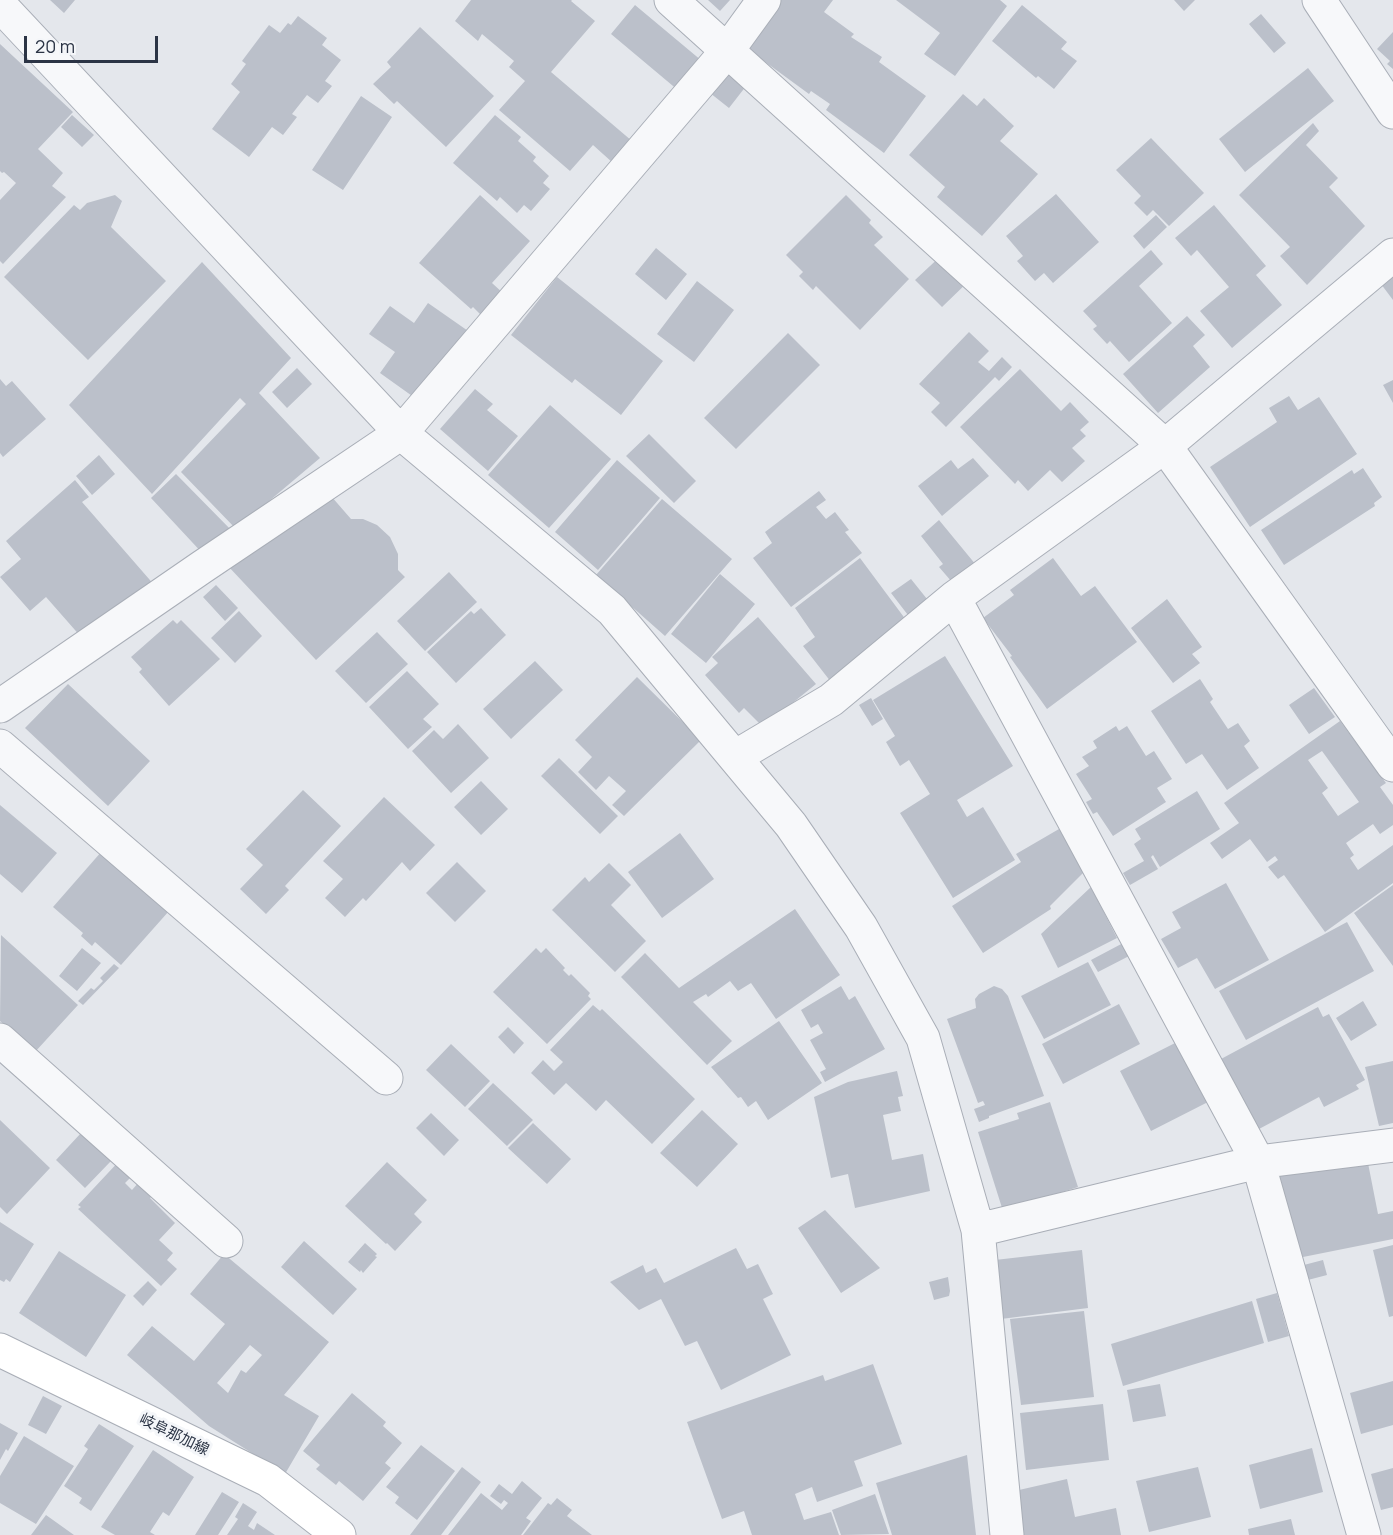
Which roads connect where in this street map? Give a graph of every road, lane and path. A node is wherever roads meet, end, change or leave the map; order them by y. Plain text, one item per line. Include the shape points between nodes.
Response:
1 (671, 0) edge
2 (764, 0) edge
3 (1319, 0) edge
4 (0, 5) edge
5 (728, 51) junction
6 (1393, 112) edge
7 (1393, 255) edge
8 (401, 433) junction
9 (1165, 446) junction
10 (954, 598) junction
11 (0, 706) edge
12 (0, 746) edge
13 (735, 757) junction
14 (1393, 765) edge
15 (0, 1040) edge
16 (386, 1078) dead end
17 (1393, 1145) edge
18 (1258, 1162) junction
19 (978, 1230) junction
20 (226, 1241) dead end
21 (0, 1350) edge
22 (339, 1535) edge
23 (1007, 1535) edge
24 (1364, 1535) edge

1 - 5 street
2 - 5 street
3 - 6 street
4 - 8 street
5 - 8 street
5 - 9 street
7 - 9 street
8 - 11 street
8 - 13 street via 612,610
9 - 10 street
9 - 14 street
10 - 13 street via 831,700
10 - 18 street
12 - 16 street
13 - 19 street via 791,825 861,927 924,1038
15 - 20 street
17 - 18 street
18 - 19 street
18 - 24 street
19 - 23 street
21 - 22 main road, 岐阜那加線 via 268,1480

